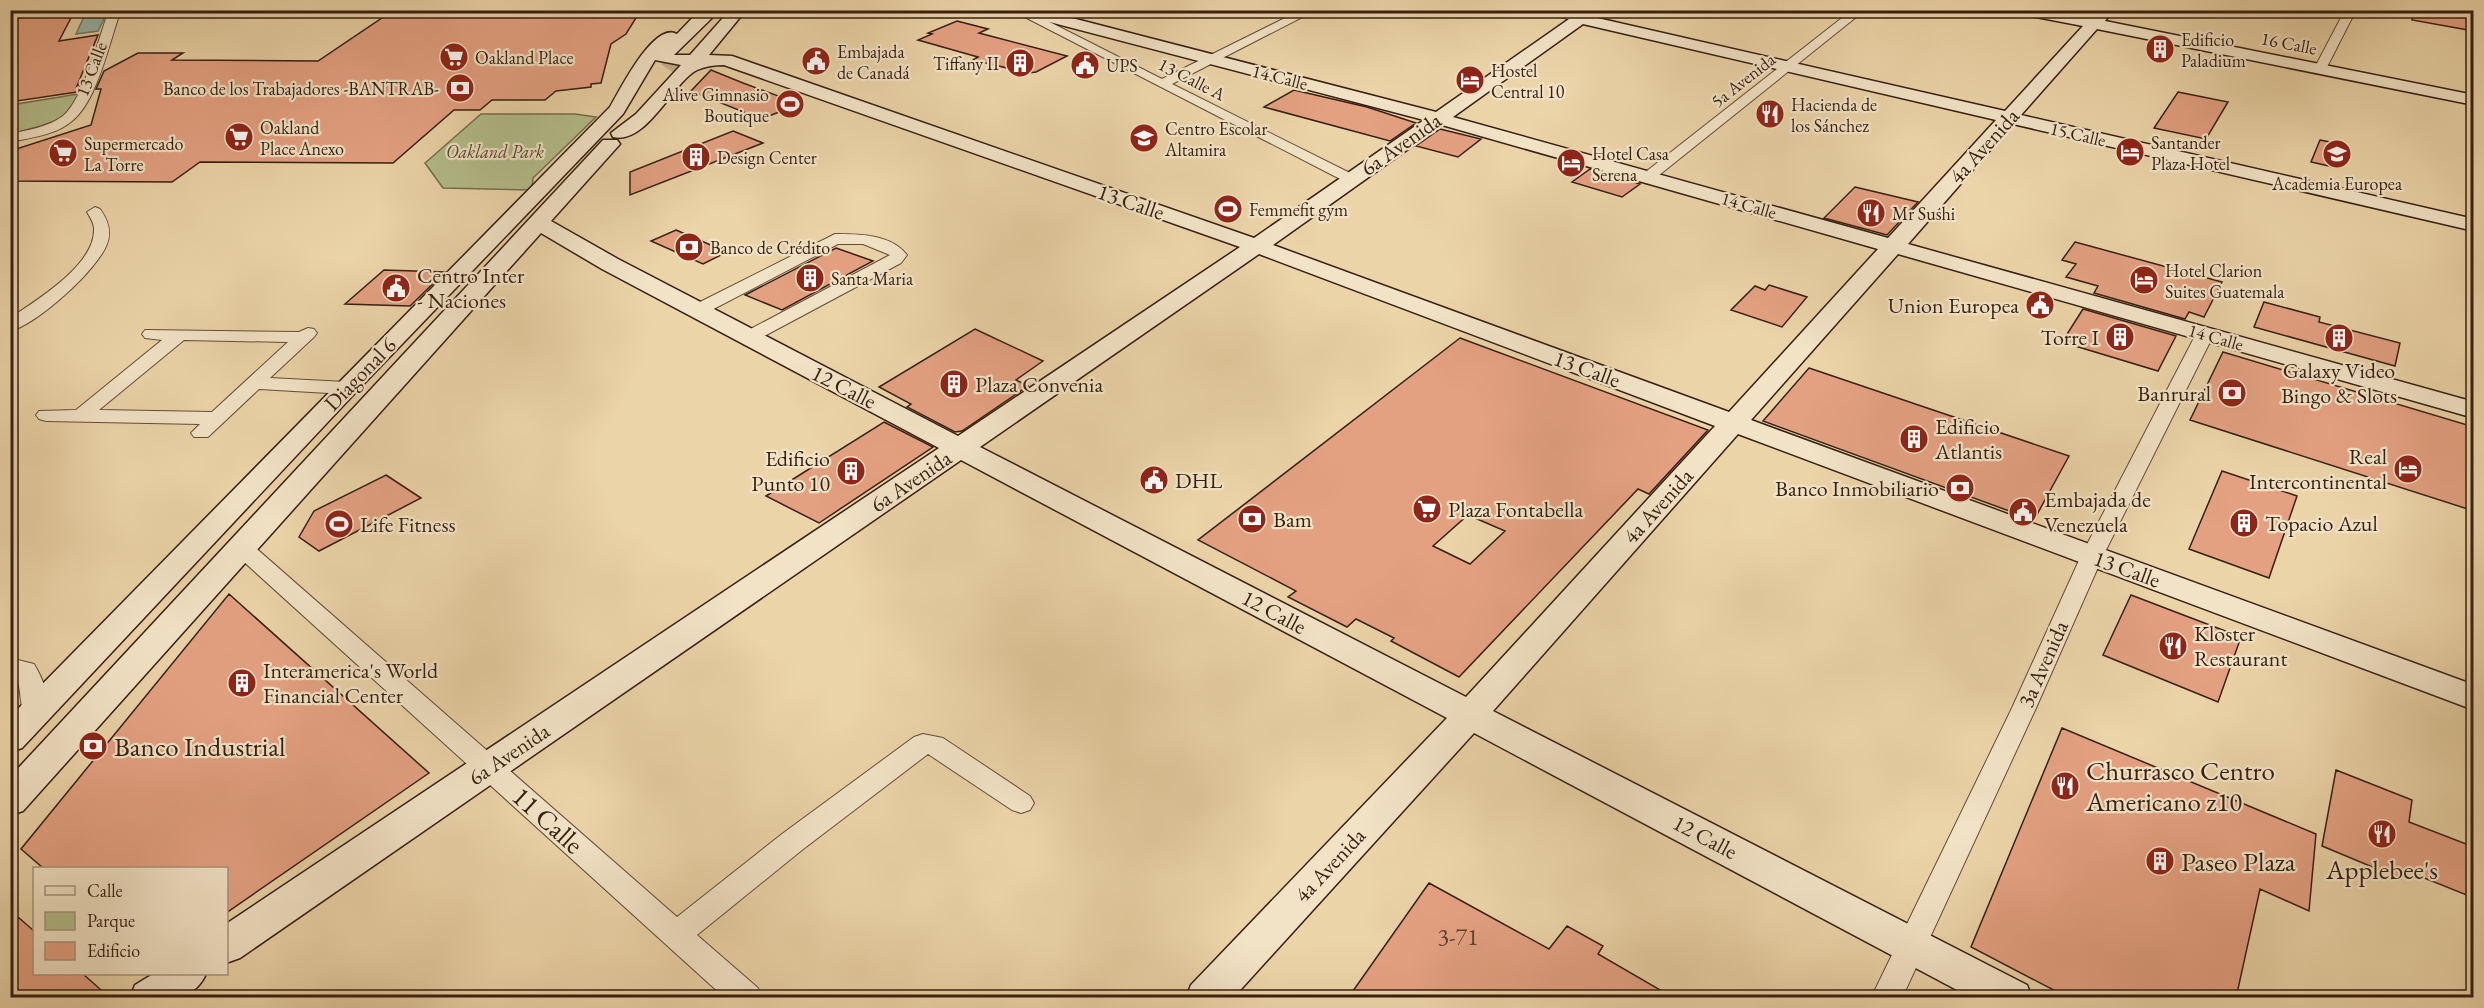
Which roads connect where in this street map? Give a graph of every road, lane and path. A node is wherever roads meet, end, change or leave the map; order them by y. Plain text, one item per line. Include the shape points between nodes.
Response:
1 (115, 10) edge
2 (707, 10) edge
3 (724, 10) edge
4 (739, 10) edge
5 (1016, 10) edge
6 (1022, 10) edge
7 (1311, 10) edge
8 (1542, 10) edge
9 (1860, 10) edge
10 (2026, 10) edge
11 (2351, 10) edge
12 (1587, 15) edge
13 (2100, 17) edge
14 (1047, 21) junction
15 (1114, 34) junction
16 (1086, 46) junction
17 (688, 59) junction
18 (1210, 59) junction
19 (1789, 66) junction
20 (668, 69) tunnel mouth
21 (2320, 69) junction
22 (1162, 84) junction
23 (2474, 100) edge
24 (1438, 118) junction
25 (2009, 118) junction
26 (620, 133) junction
27 (10, 138) edge
28 (1648, 177) junction
29 (1351, 179) junction
30 (95, 212) dead end
31 (539, 223) junction
32 (2474, 225) edge
33 (580, 246) junction
34 (1257, 246) junction
35 (1893, 246) junction
36 (505, 258) junction
37 (450, 282) junction
38 (698, 310) junction
39 (10, 326) edge
40 (151, 334) dead end
41 (2205, 334) junction
42 (179, 335) junction
43 (749, 337) junction
44 (254, 383) junction
45 (346, 388) junction
46 (2474, 410) edge
47 (46, 415) dead end
48 (81, 415) junction
49 (216, 418) junction
50 (1733, 423) junction
51 (201, 433) dead end
52 (961, 447) junction
53 (241, 547) junction
54 (2092, 556) junction
55 (10, 666) edge
56 (2474, 698) edge
57 (35, 714) junction
58 (1470, 715) junction
59 (10, 739) edge
60 (489, 768) junction
61 (10, 801) edge
62 (1021, 803) dead end
63 (676, 934) junction
64 (228, 945) edge
65 (1910, 945) junction
66 (184, 975) edge
67 (150, 998) edge
68 (747, 998) edge
69 (1206, 998) edge
70 (1886, 998) edge
71 (2012, 998) edge

1 - 27 street, 13 Calle via 84,95 70,116 60,123
2 - 17 street via 709,13 662,55 673,60
2 - 37 street, Diagonal 6 via 651,53 615,112 602,117 540,178 543,187
3 - 17 street
4 - 17 street
5 - 14 street, 13 Calle A
6 - 14 street, 14 Calle
7 - 18 street
8 - 12 street, 15 Calle
9 - 19 street, 5a Avenida
10 - 13 street, 16 Calle
11 - 21 street
12 - 19 street, 15 Calle
12 - 24 street, 6a Avenida
13 - 21 street, 16 Calle
13 - 25 street, 4a Avenida
14 - 15 street, 14 Calle
14 - 16 street, 13 Calle A
15 - 16 street via 1088,37 1083,40
15 - 18 street, 14 Calle
16 - 22 street, 13 Calle A
17 - 26 street via 643,118
17 - 34 street, 13 Calle via 726,60
18 - 22 street
18 - 24 street, 14 Calle
19 - 25 street, 15 Calle
19 - 28 street, 5a Avenida
20 - 26 street, Diagonal 6
21 - 23 street, 16 Calle
22 - 29 street, 13 Calle A
24 - 28 street, 14 Calle
24 - 29 street, 6a Avenida
25 - 32 street, 15 Calle
25 - 35 street, 4a Avenida
26 - 31 street, Diagonal 6
28 - 35 street, 14 Calle
29 - 34 street, 6a Avenida
30 - 39 street via 102,230 94,259
31 - 33 street, 12 Calle
31 - 36 street, Diagonal 6
33 - 36 street via 541,244
33 - 38 street, 12 Calle
34 - 50 street, 13 Calle
34 - 52 street, 6a Avenida
35 - 41 street, 14 Calle
35 - 50 street, 4a Avenida
36 - 37 street
36 - 53 street, Diagonal 6
37 - 45 street, Diagonal 6
38 - 43 street, 12 Calle
38 - 43 street via 835,239 866,239 899,255
40 - 42 street
41 - 46 street, 14 Calle
41 - 54 street, 3a Avenida
42 - 44 street via 308,333
42 - 48 street
43 - 52 street, 12 Calle
44 - 45 street
44 - 49 street
45 - 57 street, Diagonal 6
47 - 48 street
48 - 49 street
49 - 51 street
50 - 54 street, 13 Calle
50 - 58 street, 4a Avenida
52 - 58 street, 12 Calle
52 - 60 street, 6a Avenida
53 - 60 street, 11 Calle
53 - 61 street, Diagonal 6
54 - 56 street, 13 Calle
54 - 65 street, 3a Avenida
55 - 57 street via 25,670 33,687
57 - 59 street, Diagonal 6
58 - 65 street, 12 Calle
58 - 69 street, 4a Avenida
60 - 63 street, 11 Calle
60 - 64 street, 6a Avenida
62 - 63 street via 934,745 923,744
63 - 68 street, 11 Calle
65 - 70 street, 3a Avenida
65 - 71 street, 12 Calle
66 - 67 street

